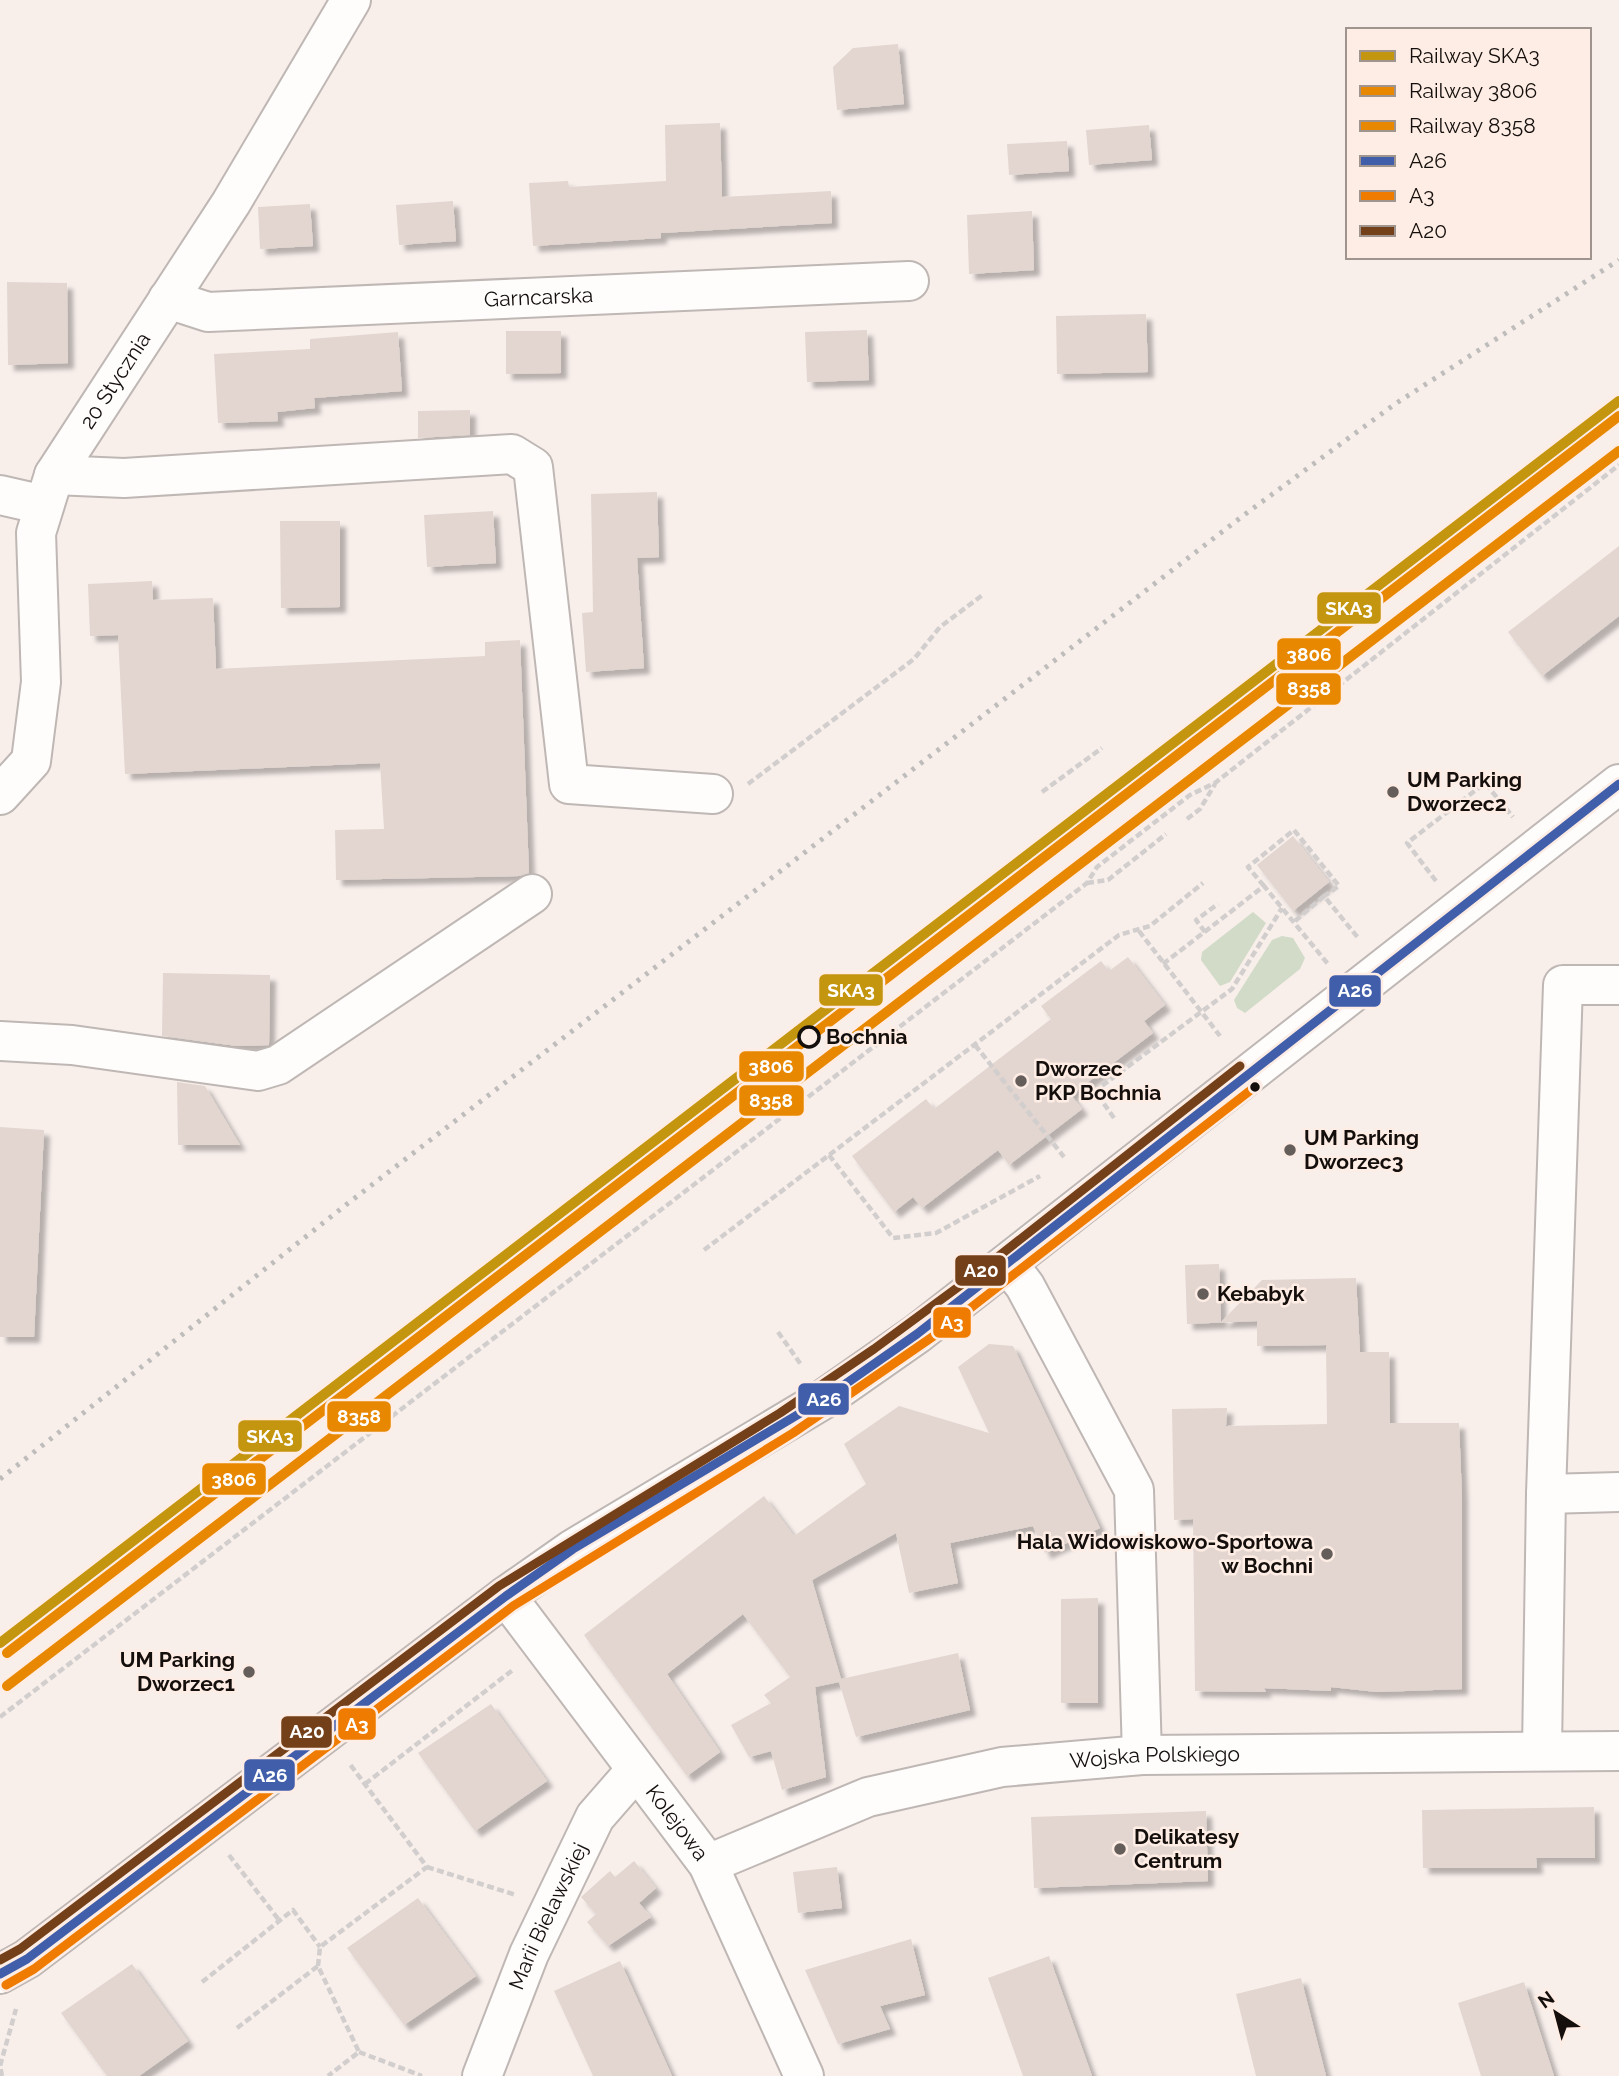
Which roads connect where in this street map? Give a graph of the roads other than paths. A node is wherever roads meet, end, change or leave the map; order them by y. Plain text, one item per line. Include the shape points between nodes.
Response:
1 (351, 0) edge
2 (909, 281) dead end
3 (169, 299) junction
4 (49, 490) junction
5 (0, 495) edge
6 (1619, 784) edge
7 (713, 794) road end
8 (0, 795) edge
9 (532, 894) dead end
10 (1619, 985) edge
11 (0, 1041) edge
12 (1008, 1264) junction
13 (1619, 1492) edge
14 (1546, 1494) junction
15 (506, 1596) junction
16 (1542, 1750) junction
17 (1619, 1751) edge
18 (1142, 1755) junction
19 (636, 1770) junction
20 (708, 1864) junction
21 (0, 1974) edge
22 (482, 2076) edge
23 (804, 2076) edge

1 - 3 street, 20 Stycznia via 231,204
2 - 3 street, Garncarska via 208,312
3 - 4 street, 20 Stycznia
4 - 5 street
4 - 7 street via 124,478 512,454 533,467 569,784
4 - 8 street, 20 Stycznia via 36,533 41,682 31,761
6 - 12 street
9 - 11 street via 278,1065 258,1071 72,1045
10 - 14 street via 1563,985
12 - 15 street via 824,1399 573,1549
12 - 18 street via 1025,1286 1134,1490
13 - 14 street
14 - 16 street
15 - 19 street, Kolejowa
15 - 21 street via 27,1959
16 - 17 street, Wojska Polskiego
16 - 18 street, Wojska Polskiego
18 - 20 street, Wojska Polskiego via 1002,1767 868,1797
19 - 20 street, Kolejowa
19 - 22 street, Marii Bielawskiej via 595,1817 529,1954
20 - 23 street, Kolejowa

